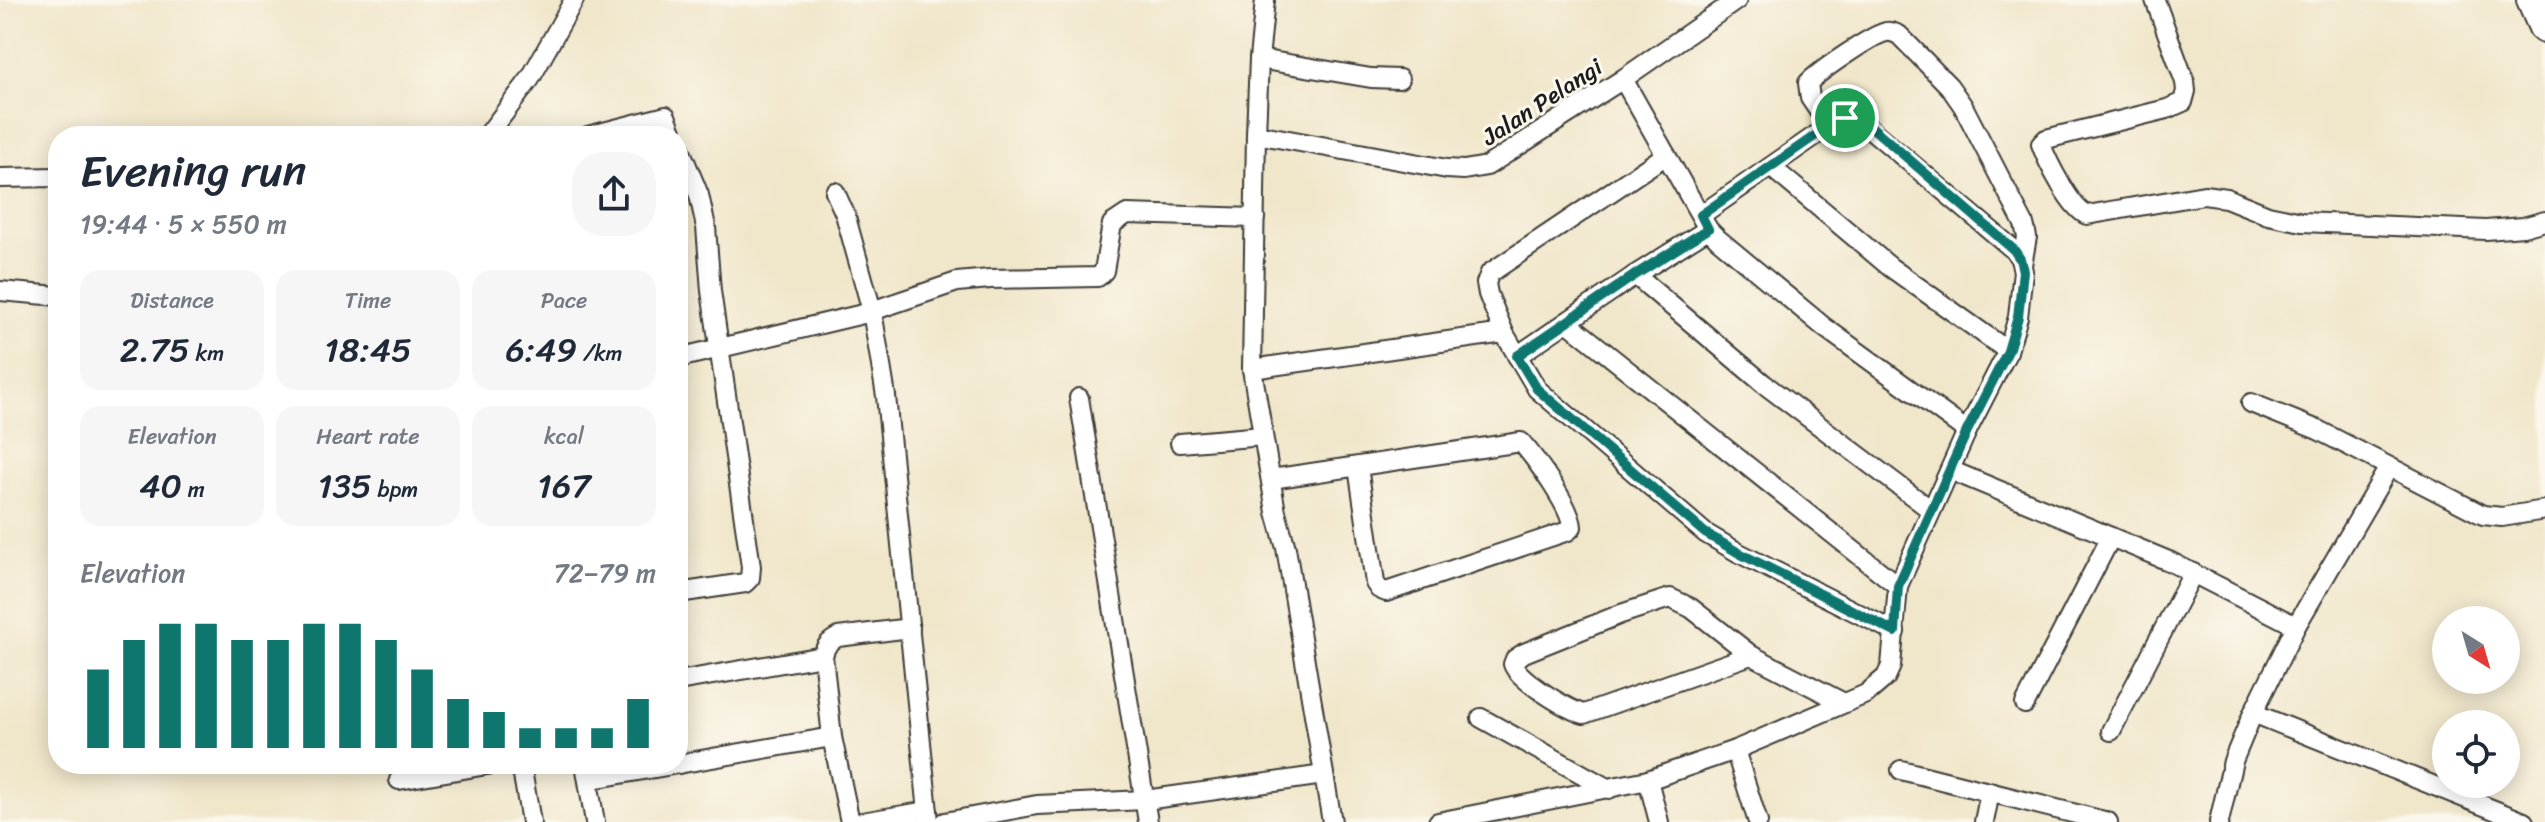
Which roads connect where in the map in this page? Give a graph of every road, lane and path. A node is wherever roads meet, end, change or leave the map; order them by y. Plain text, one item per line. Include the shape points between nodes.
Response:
1 (574, 0) edge
2 (1265, 0) edge
3 (1737, 0) edge
4 (2155, 0) edge
5 (2533, 0) edge
6 (2545, 27) edge
7 (1259, 59) junction
8 (1399, 79) dead end
9 (1623, 79) junction
10 (495, 126) edge
11 (627, 126) edge
12 (670, 126) edge
13 (1829, 126) junction
14 (1256, 134) junction
15 (1666, 155) junction
16 (1771, 167) junction
17 (688, 168) edge
18 (48, 177) edge
19 (0, 178) edge
20 (835, 192) dead end
21 (1255, 218) junction
22 (2545, 221) edge
23 (1705, 222) junction
24 (2022, 265) junction
25 (1635, 275) junction
26 (0, 291) edge
27 (48, 295) edge
28 (872, 311) junction
29 (1567, 322) junction
30 (1504, 333) junction
31 (719, 350) junction
32 (2008, 351) junction
33 (688, 356) edge
34 (1517, 356) junction
35 (1252, 369) junction
36 (1079, 398) dead end
37 (2251, 403) dead end
38 (1967, 431) junction
39 (1263, 436) junction
40 (1180, 443) dead end
41 (1358, 467) junction
42 (2389, 467) junction
43 (1950, 470) junction
44 (1271, 479) junction
45 (1931, 510) junction
46 (2545, 510) edge
47 (2111, 537) junction
48 (2193, 573) junction
49 (1898, 586) junction
50 (688, 592) edge
51 (2296, 626) junction
52 (910, 628) junction
53 (1895, 632) junction
54 (1751, 655) junction
55 (823, 656) junction
56 (688, 679) edge
57 (1844, 703) junction
58 (2025, 704) dead end
59 (2253, 713) junction
60 (1481, 718) dead end
61 (2111, 731) dead end
62 (832, 737) junction
63 (1735, 750) junction
64 (688, 762) edge
65 (1901, 770) dead end
66 (434, 774) edge
67 (523, 774) edge
68 (587, 774) edge
69 (621, 774) edge
70 (1324, 775) junction
71 (598, 778) dead end
72 (399, 780) dead end
73 (1648, 780) junction
74 (1609, 789) junction
75 (1990, 792) junction
76 (1145, 800) junction
77 (928, 816) edge
78 (531, 822) edge
79 (595, 822) edge
80 (850, 822) edge
81 (862, 822) edge
82 (945, 822) edge
83 (1148, 822) edge
84 (1332, 822) edge
85 (1438, 822) edge
86 (1659, 822) edge
87 (1758, 822) edge
88 (1984, 822) edge
89 (2108, 822) edge
90 (2219, 822) edge
91 (2524, 822) edge

1 - 10 street via 530,79
2 - 7 street
3 - 9 street, Jalan Pelangi
4 - 22 street via 2185,82 2183,102 2041,144 2084,215 2204,195 2302,222 2486,230
5 - 6 highway
7 - 8 street
7 - 14 street
9 - 14 street, Jalan Pelangi via 1496,162 1476,169 1447,169
9 - 15 street
11 - 12 street via 666,116
13 - 16 street
13 - 24 street via 1852,116 1861,119 2014,250
13 - 24 street via 1810,98 1808,83 1883,33 1899,35 1949,86 1974,124 2024,224
14 - 21 street
15 - 23 street
15 - 30 street via 1490,273 1486,286
16 - 23 street
16 - 32 street via 1890,267
17 - 31 street via 706,227
18 - 19 street
20 - 28 street
21 - 28 street via 1127,214 1112,224 1104,271 1098,277 957,282
21 - 35 street
23 - 25 street
23 - 38 street via 1730,250 1824,327
24 - 32 street via 2018,317
25 - 29 street
25 - 45 street via 1764,384
26 - 27 street
28 - 31 street
28 - 52 street via 890,421
29 - 34 street
29 - 49 street
30 - 34 street
30 - 35 street
31 - 33 street
31 - 50 street via 751,573 745,583
32 - 38 street
34 - 53 street via 1537,389 1705,533
35 - 39 street
36 - 76 street
37 - 42 street
38 - 43 street
39 - 40 street
39 - 44 street
41 - 41 street via 1375,583 1382,591 1572,527 1521,442
41 - 44 street
42 - 46 street via 2483,515
42 - 51 street
43 - 45 street
43 - 47 street
44 - 70 street
45 - 49 street
47 - 48 street
47 - 58 street
48 - 51 street
48 - 61 street
49 - 53 street
51 - 59 street
52 - 55 street via 838,637
52 - 77 street
53 - 57 street via 1886,677
54 - 54 street via 1670,598 1524,653 1513,664 1518,675 1584,714
54 - 57 street
55 - 56 street
55 - 62 street
57 - 63 street
59 - 90 street via 2233,761
59 - 91 street
60 - 74 street
62 - 64 street
62 - 80 street
63 - 73 street
63 - 87 street
65 - 75 street
66 - 72 street
67 - 78 street
68 - 79 street
69 - 71 street
70 - 76 street
70 - 84 street
73 - 74 street
73 - 86 street
74 - 85 street
75 - 88 street
75 - 89 street
76 - 82 street via 1037,805
76 - 83 street
77 - 81 street

